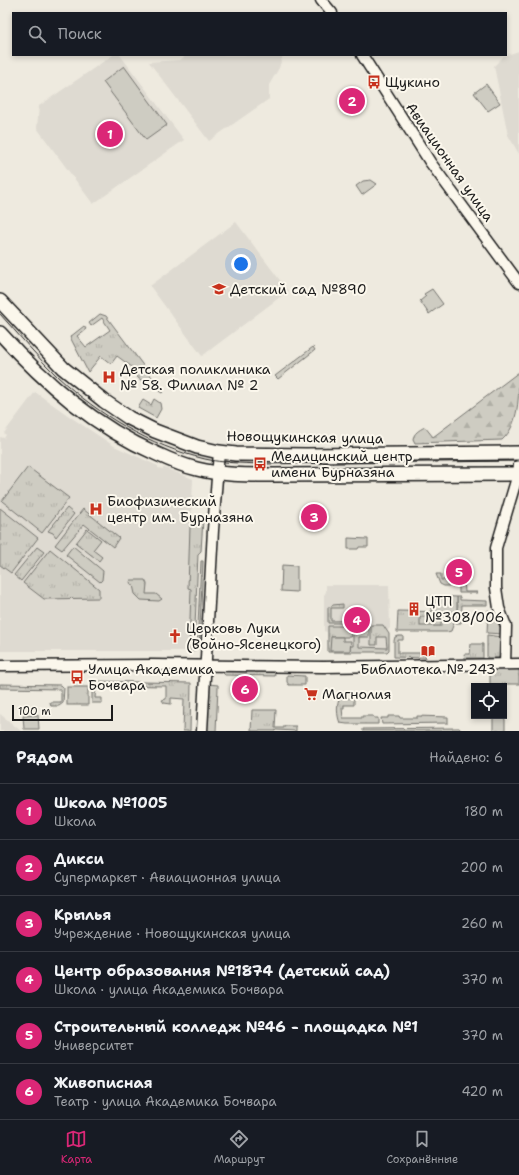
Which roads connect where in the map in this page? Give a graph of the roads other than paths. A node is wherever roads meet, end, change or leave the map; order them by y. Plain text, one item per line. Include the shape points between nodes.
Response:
1 (322, 0) edge
2 (331, 12) edge
3 (363, 56) edge
4 (519, 283) edge
5 (0, 301) edge
6 (0, 333) edge
7 (219, 452) junction
8 (519, 453) edge
9 (519, 471) edge
10 (217, 472) junction
11 (505, 664) junction
12 (519, 664) edge
13 (0, 666) edge
14 (206, 666) junction
15 (202, 731) edge

1 - 2 street
3 - 4 street, Авиационная улица via 430,162
5 - 7 main road, Новощукинская улица via 54,359 104,401 154,431 197,447
6 - 10 main road via 48,383 95,420 137,445 164,457 197,469
7 - 8 main road, Новощукинская улица via 306,455
7 - 10 street
9 - 10 main road via 270,476
9 - 11 street via 496,548 496,588 499,608 506,626
10 - 14 street
11 - 12 street
11 - 14 street
13 - 14 street
14 - 15 street

